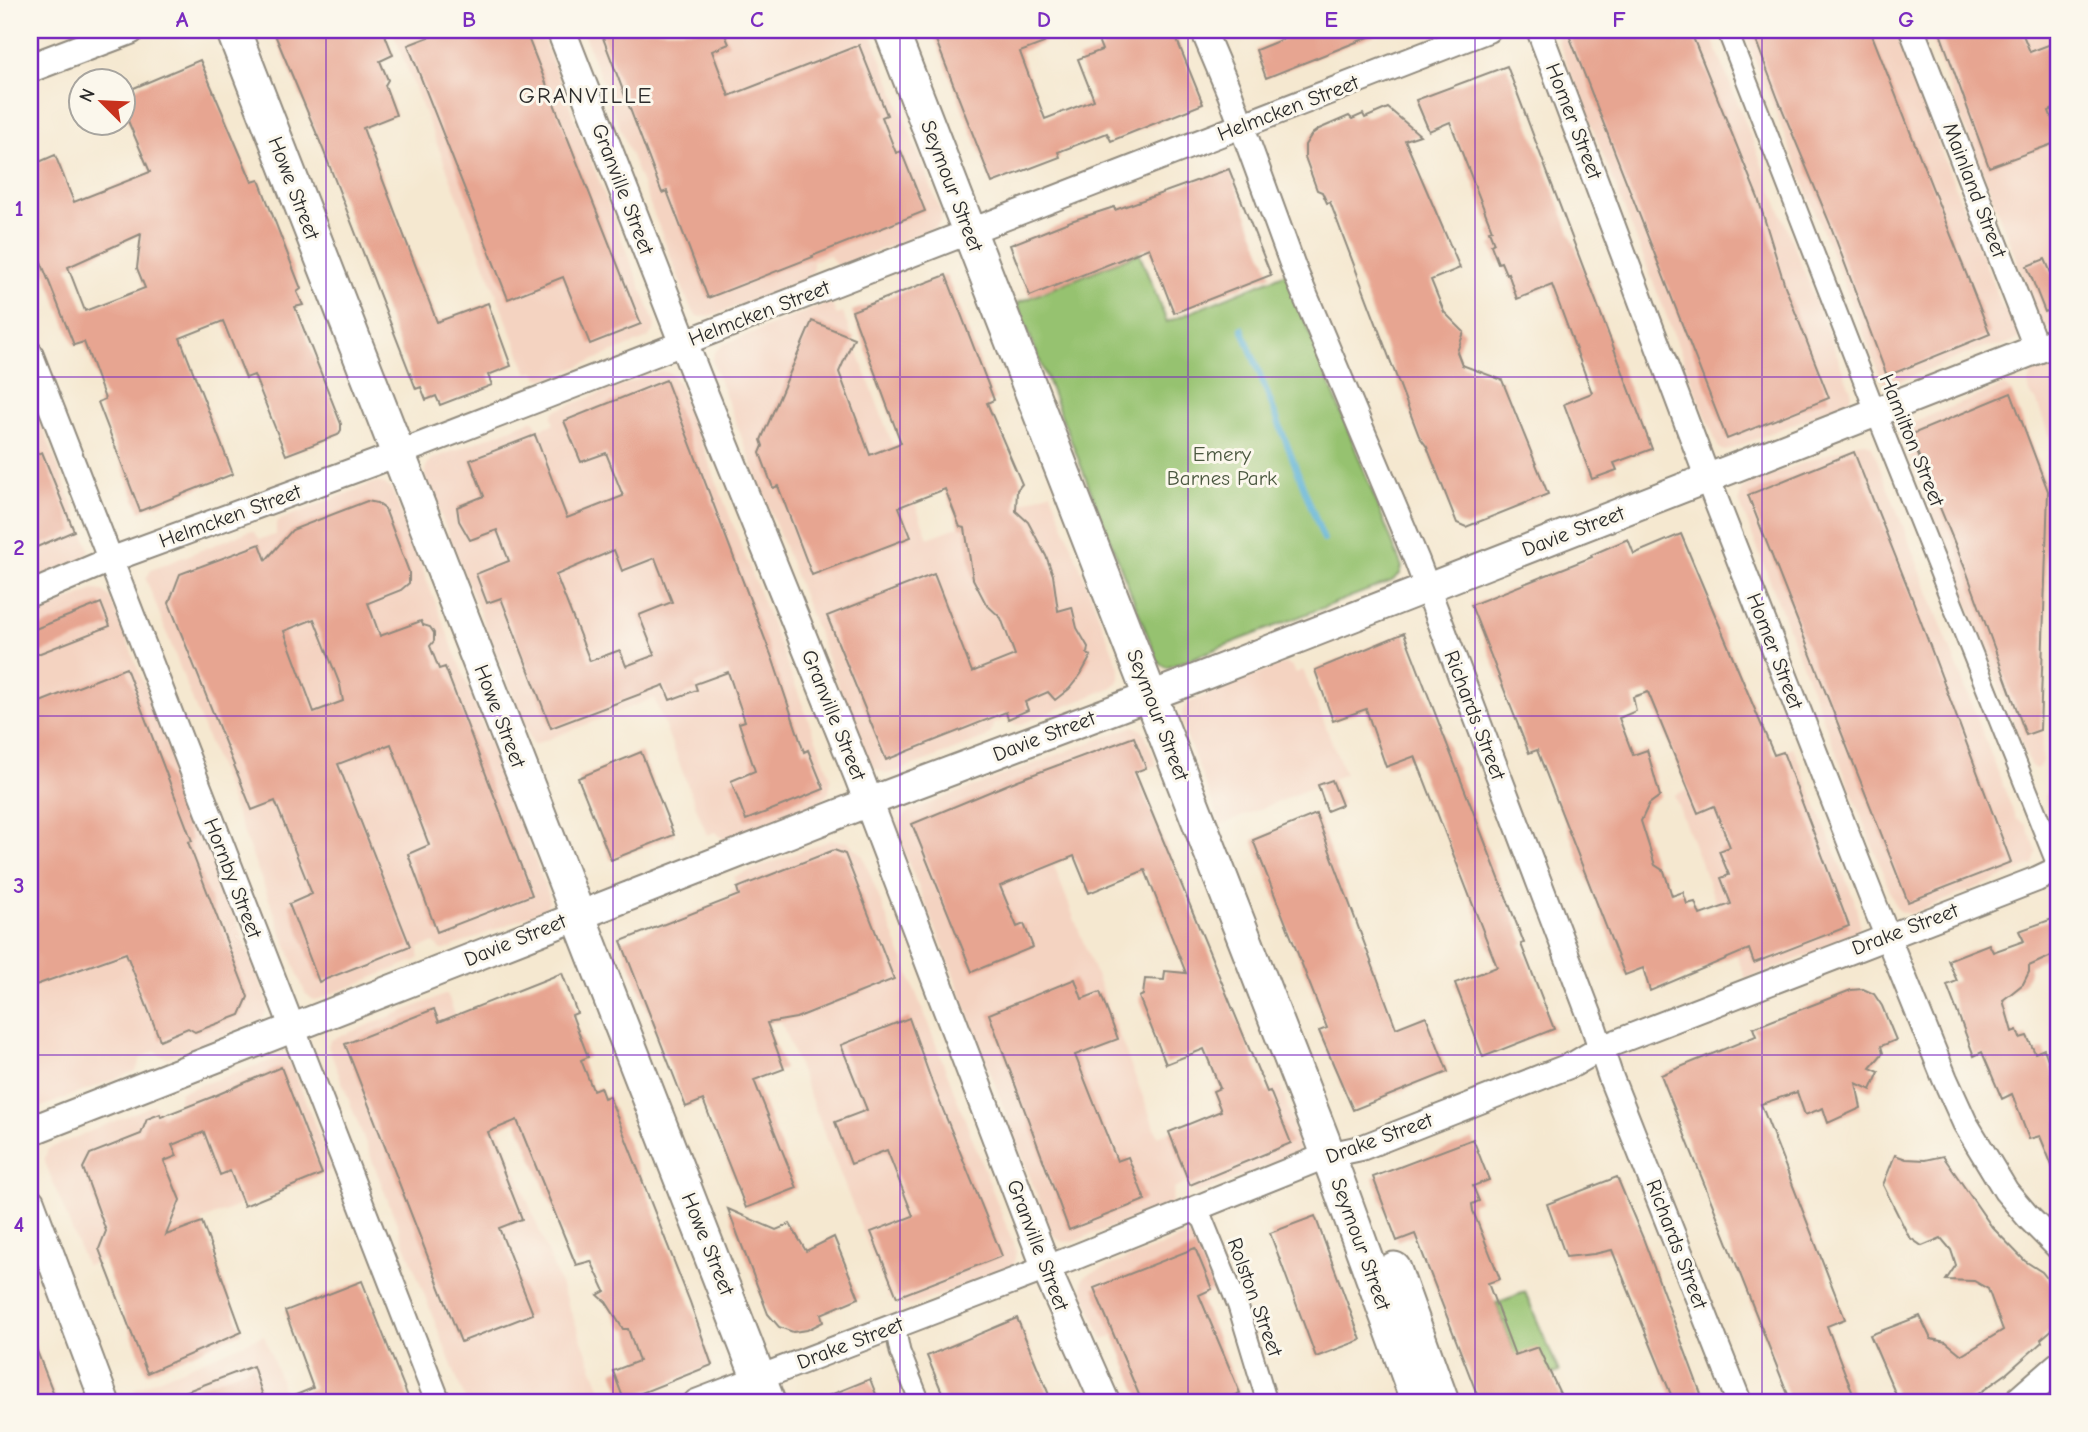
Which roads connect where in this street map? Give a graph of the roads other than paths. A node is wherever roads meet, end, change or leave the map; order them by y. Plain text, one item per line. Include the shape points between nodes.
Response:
1 (130, 30) edge
2 (233, 30) edge
3 (561, 30) edge
4 (891, 30) edge
5 (1203, 30) edge
6 (1488, 30) edge
7 (1539, 30) edge
8 (1727, 30) edge
9 (1912, 30) edge
10 (30, 68) edge
11 (1241, 126) junction
12 (970, 233) junction
13 (683, 343) junction
14 (2047, 345) edge
15 (30, 353) edge
16 (1876, 413) junction
17 (398, 453) junction
18 (1708, 477) junction
19 (110, 561) junction
20 (1427, 588) junction
21 (30, 594) edge
22 (1150, 696) junction
23 (869, 802) junction
24 (2058, 868) edge
25 (578, 916) junction
26 (1887, 936) junction
27 (291, 1028) junction
28 (1601, 1048) junction
29 (30, 1131) edge
30 (1328, 1156) junction
31 (30, 1202) edge
32 (1193, 1211) junction
33 (1357, 1232) junction
34 (2058, 1247) edge
35 (1046, 1268) junction
36 (895, 1327) junction
37 (2058, 1367) edge
38 (764, 1390) edge
39 (105, 1402) edge
40 (438, 1402) edge
41 (696, 1402) edge
42 (920, 1402) edge
43 (1105, 1402) edge
44 (1267, 1402) edge
45 (1418, 1402) edge
46 (1442, 1402) edge
47 (1739, 1402) edge
48 (2018, 1402) edge

1 - 10 main road
2 - 17 highway, Howe Street
3 - 13 main road, Granville Street
4 - 12 highway, Seymour Street
5 - 11 street, Richards Street
6 - 11 street, Helmcken Street
7 - 18 street, Homer Street
8 - 16 street, Hamilton Street
9 - 14 street, Mainland Street
11 - 12 street, Helmcken Street
11 - 20 street, Richards Street via 1294,269
12 - 13 street, Helmcken Street
12 - 22 highway, Seymour Street
13 - 17 street, Helmcken Street
13 - 23 main road, Granville Street
14 - 16 main road, Davie Street
15 - 19 street, Hornby Street
16 - 18 main road, Davie Street
16 - 24 street, Hamilton Street
17 - 19 street, Helmcken Street
17 - 25 highway, Howe Street
18 - 20 main road, Davie Street
18 - 26 street, Homer Street
19 - 21 street, Helmcken Street
19 - 27 street, Hornby Street
20 - 22 main road, Davie Street
20 - 28 street, Richards Street
22 - 23 main road, Davie Street
22 - 30 highway, Seymour Street
23 - 25 main road, Davie Street
23 - 35 main road, Granville Street
24 - 26 street, Drake Street
25 - 27 main road, Davie Street
25 - 38 highway, Howe Street
26 - 28 street, Drake Street
26 - 34 street, Homer Street via 1965,1123 2006,1191
27 - 29 main road, Davie Street
27 - 40 street, Hornby Street
28 - 30 street, Drake Street via 1574,1064 1368,1146
28 - 47 street, Richards Street
30 - 32 street, Drake Street
30 - 33 highway, Seymour Street
31 - 39 main road
32 - 35 street, Drake Street
32 - 44 street, Rolston Street via 1203,1220 1238,1306
33 - 45 highway, Seymour Street
33 - 46 highway via 1387,1250
35 - 36 street, Drake Street
35 - 43 main road, Granville Street
36 - 38 street, Drake Street
36 - 42 street
37 - 48 main road
38 - 41 street, Drake Street

